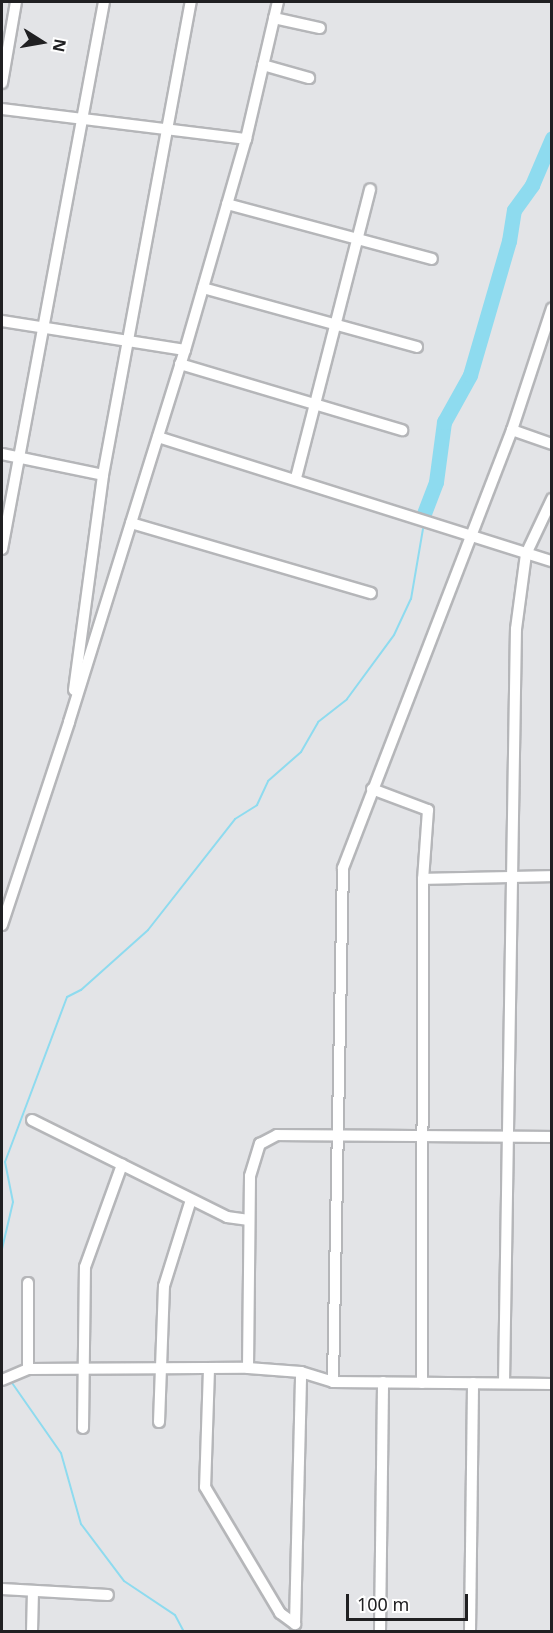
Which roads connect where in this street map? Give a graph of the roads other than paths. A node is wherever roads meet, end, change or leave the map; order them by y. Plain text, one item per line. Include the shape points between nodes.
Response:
1 (16, 2) edge
2 (104, 2) edge
3 (191, 2) edge
4 (278, 2) edge
5 (274, 18) junction
6 (320, 28) dead end
7 (263, 65) junction
8 (309, 78) dead end
9 (2, 82) edge
10 (2, 109) edge
11 (82, 118) junction
12 (167, 128) junction
13 (246, 139) junction
14 (370, 189) dead end
15 (227, 204) junction
16 (357, 241) junction
17 (432, 259) dead end
18 (203, 288) junction
19 (552, 308) edge
20 (2, 321) edge
21 (336, 325) junction
22 (44, 330) junction
23 (128, 342) junction
24 (417, 347) dead end
25 (185, 350) junction
26 (180, 364) junction
27 (316, 404) junction
28 (402, 430) dead end
29 (512, 430) junction
30 (158, 437) junction
31 (552, 444) edge
32 (2, 454) edge
33 (18, 458) junction
34 (103, 475) junction
35 (296, 478) junction
36 (552, 500) edge
37 (131, 523) junction
38 (473, 534) junction
39 (2, 549) edge
40 (526, 554) junction
41 (552, 561) edge
42 (371, 593) dead end
43 (69, 722) junction
44 (372, 789) junction
45 (512, 876) junction
46 (552, 876) edge
47 (423, 879) junction
48 (2, 925) edge
49 (32, 1120) dead end
50 (336, 1136) junction
51 (422, 1136) junction
52 (507, 1136) junction
53 (552, 1137) edge
54 (122, 1165) junction
55 (191, 1200) junction
56 (249, 1220) junction
57 (28, 1283) dead end
58 (248, 1368) junction
59 (28, 1369) junction
60 (83, 1369) junction
61 (164, 1369) junction
62 (209, 1369) junction
63 (301, 1372) junction
64 (5, 1378) edge
65 (333, 1382) junction
66 (382, 1382) junction
67 (422, 1383) junction
68 (473, 1383) junction
69 (504, 1383) junction
70 (552, 1384) edge
71 (159, 1422) dead end
72 (83, 1428) dead end
73 (2, 1589) edge
74 (33, 1591) junction
75 (108, 1595) dead end
76 (32, 1632) edge
77 (380, 1632) edge
78 (470, 1632) edge

1 - 9 street
2 - 11 street
3 - 12 street
4 - 5 street
5 - 6 street
5 - 7 street
7 - 8 street
7 - 13 street
10 - 11 street
11 - 12 street
11 - 22 street
12 - 13 street
12 - 23 street
13 - 15 street
14 - 16 street
15 - 16 street
15 - 18 street
16 - 17 street
16 - 21 street
18 - 21 street
18 - 25 street
19 - 29 street
20 - 22 street
21 - 24 street
21 - 27 street
22 - 23 street
22 - 33 street
23 - 25 street
23 - 34 street
25 - 26 street
26 - 27 street
26 - 30 street
27 - 28 street
27 - 35 street
29 - 31 street
29 - 38 street
30 - 35 street
30 - 37 street
32 - 33 street
33 - 34 street
33 - 39 street
34 - 43 street
35 - 38 street via 412,520
36 - 40 street
37 - 42 street
37 - 43 street
38 - 40 street
38 - 44 street
40 - 41 street
40 - 45 street via 516,629
43 - 48 street
44 - 47 street via 428,810
44 - 50 street via 343,868
45 - 46 street
45 - 47 street
45 - 52 street
47 - 51 street
49 - 54 street
50 - 51 street
50 - 56 street via 277,1135 260,1144 250,1176
50 - 65 street
51 - 52 street
51 - 67 street
52 - 53 street
52 - 69 street
54 - 55 street
54 - 60 street via 85,1267
55 - 56 street via 227,1217
55 - 61 street via 164,1286
56 - 58 street
57 - 59 street
58 - 62 street
58 - 63 street
59 - 60 street
59 - 64 street
60 - 61 street
60 - 72 street
61 - 62 street
61 - 71 street
62 - 63 street via 205,1487 280,1613 295,1624
63 - 65 street
65 - 66 street
66 - 67 street
66 - 77 street
67 - 68 street
68 - 69 street
68 - 78 street
69 - 70 street
73 - 74 street
74 - 75 street
74 - 76 street

